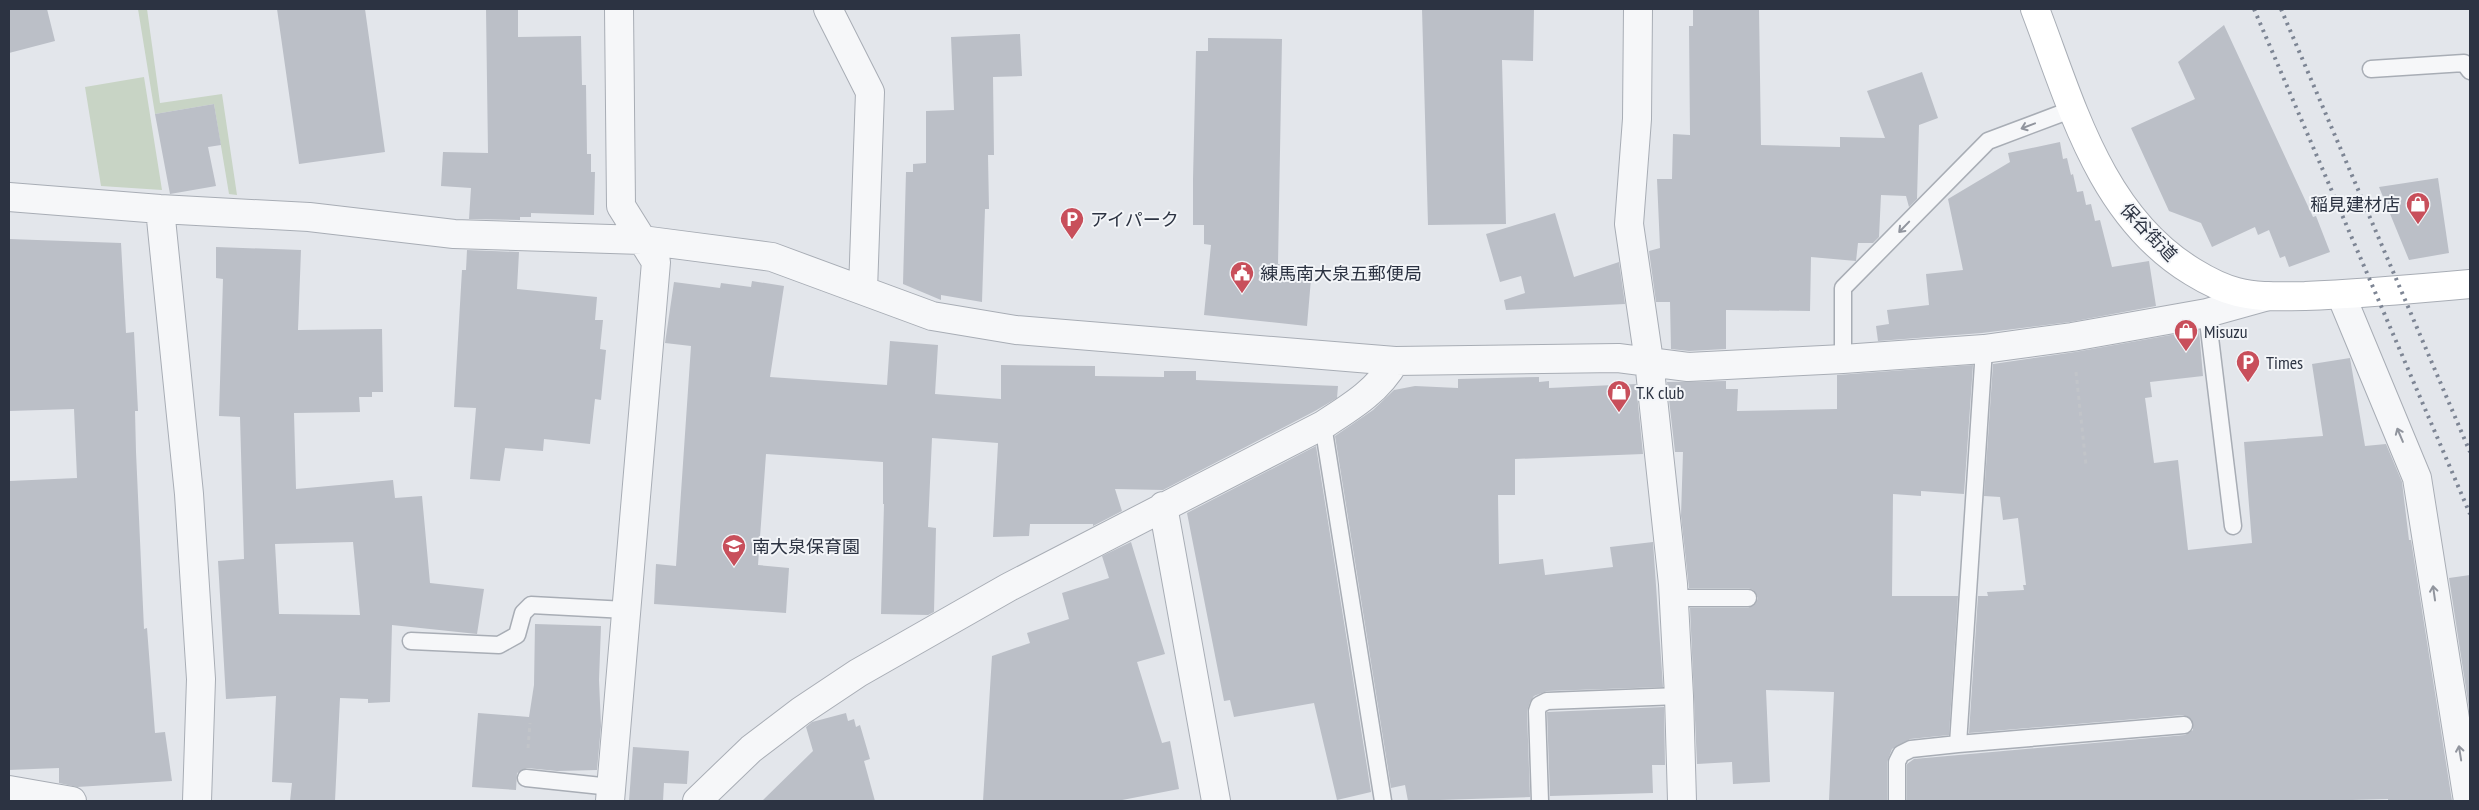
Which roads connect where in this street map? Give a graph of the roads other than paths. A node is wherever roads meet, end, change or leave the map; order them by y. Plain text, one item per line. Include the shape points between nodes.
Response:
1 (619, 9) edge
2 (828, 9) edge
3 (1638, 9) edge
4 (2035, 9) edge
5 (2372, 69) dead end
6 (2470, 71) edge
7 (2073, 109) junction
8 (9, 197) edge
9 (160, 209) junction
10 (642, 240) junction
11 (2470, 284) edge
12 (863, 290) junction
13 (2342, 295) junction
14 (2268, 296) junction
15 (2207, 313) junction
16 (1984, 349) junction
17 (1843, 359) junction
18 (1395, 361) junction
19 (1649, 361) junction
20 (1322, 425) junction
21 (1163, 506) junction
22 (2233, 526) dead end
23 (1673, 598) junction
24 (1748, 598) dead end
25 (626, 610) junction
26 (411, 641) dead end
27 (1679, 696) junction
28 (2184, 725) dead end
29 (1958, 744) junction
30 (526, 778) dead end
31 (9, 790) edge
32 (611, 794) edge
33 (72, 801) edge
34 (197, 801) edge
35 (697, 801) edge
36 (1216, 801) edge
37 (1382, 801) edge
38 (1540, 801) edge
39 (1682, 801) edge
40 (1897, 801) edge
41 (2468, 801) edge

1 - 10 street via 621,206
2 - 12 street via 870,92
3 - 19 street via 1637,119 1629,224
4 - 7 main road, 保谷街道
5 - 6 lane via 2464,63
7 - 14 main road, 保谷街道 via 2096,163 2117,199 2160,249 2209,281 2237,292
7 -> 17 lane via 1988,141 1843,288
8 - 9 street
9 - 10 street via 309,217 454,234
9 - 34 street via 189,494 201,679
10 - 12 street via 772,257
10 - 25 street via 656,262
11 - 13 main road, 保谷街道
12 - 18 street via 932,316 1016,330
13 - 14 main road, 保谷街道
41 -> 13 street via 2418,478
14 - 15 street
15 - 16 street
15 - 22 lane
16 - 17 street
16 - 29 lane
17 - 19 street via 1688,368
18 - 19 street via 1618,358
18 - 20 street via 1385,379 1363,399
19 - 23 street
20 - 21 street
20 - 37 lane
21 - 35 street via 1009,587 858,673 801,710 751,749
21 - 36 street
23 - 24 lane
23 - 27 street
25 - 26 lane via 531,605 523,613 517,635 499,645
25 - 32 street
27 - 38 lane via 1547,701 1539,705
27 - 39 street
28 - 29 lane
29 - 40 lane via 1911,748 1901,754
30 - 32 lane
31 - 33 street

